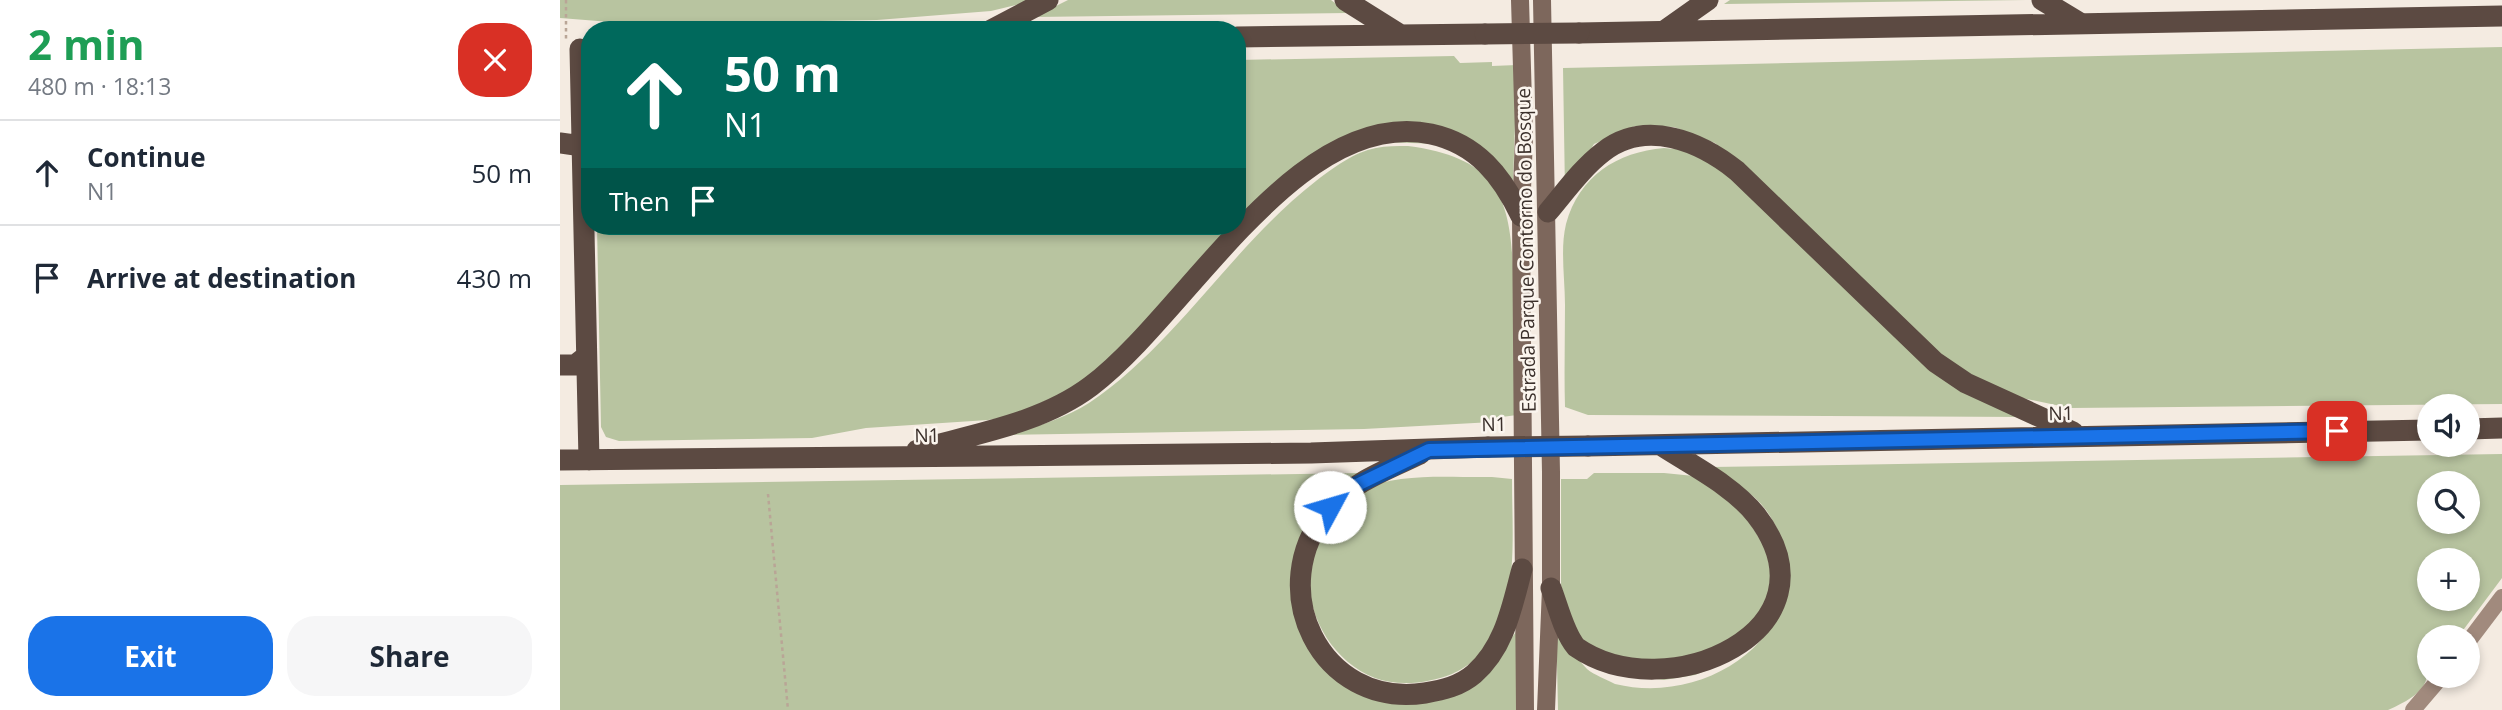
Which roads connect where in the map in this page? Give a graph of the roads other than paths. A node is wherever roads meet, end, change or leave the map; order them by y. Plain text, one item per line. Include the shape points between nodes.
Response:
1 (1048, 0) edge
2 (1345, 0) edge
3 (1520, 0) edge
4 (1542, 0) edge
5 (1708, 0) edge
6 (2042, 0) edge
7 (2502, 16) edge
8 (1008, 21) edge
9 (2080, 23) junction
10 (1664, 30) junction
11 (1398, 34) junction
12 (1246, 37) edge
13 (577, 49) edge
14 (581, 127) edge
15 (560, 143) edge
16 (581, 146) edge
17 (1548, 212) junction
18 (1521, 216) junction
19 (1246, 226) edge
20 (583, 235) edge
21 (1238, 235) edge
22 (584, 358) junction
23 (560, 365) edge
24 (2502, 428) edge
25 (2480, 429) edge
26 (2417, 430) edge
27 (2080, 435) junction
28 (1662, 446) junction
29 (1429, 450) junction
30 (885, 458) junction
31 (560, 460) edge
32 (589, 460) junction
33 (1522, 569) junction
34 (1551, 589) junction
35 (2502, 597) edge
36 (2480, 626) edge
37 (1696, 685) dead end
38 (2432, 688) edge
39 (1662, 689) dead end
40 (1527, 710) edge
41 (1546, 710) edge
42 (2413, 710) edge

1 - 8 highway
2 - 11 highway
3 - 18 main road, Estrada Parque Contorno do Bosque
4 - 17 main road, Estrada Parque Contorno do Bosque
5 - 10 highway
6 - 9 highway
7 - 9 highway
9 - 10 highway
10 - 11 highway, bridge
11 - 12 highway
13 - 14 highway
15 - 16 highway
17 - 27 highway via 1591,162 1622,141 1664,136 1702,146 1737,171 1935,362 1966,383
17 - 34 main road, Estrada Parque Contorno do Bosque
18 - 19 highway via 1506,183 1477,154 1440,136 1397,131 1356,139 1324,157
18 - 33 main road, Estrada Parque Contorno do Bosque
20 - 22 highway
21 - 30 highway via 1128,354 1090,387 1032,417
22 - 23 highway via 575,365
22 - 32 highway
24 - 25 highway
26 - 27 highway, N1
27 - 28 highway, N1
28 - 29 highway, N1, bridge
28 - 37 highway via 1732,493 1756,516 1773,548 1778,572 1775,608 1754,649 1727,672
29 - 30 highway, N1
29 - 33 highway via 1357,485 1330,507 1310,536 1299,582 1300,602 1304,621 1326,657 1355,681 1378,692 1420,694 1462,683 1498,643
30 - 32 highway, N1
31 - 32 highway, N1
33 - 40 main road, Estrada Parque Contorno do Bosque
34 - 39 highway via 1575,646 1621,680
34 - 41 main road, Estrada Parque Contorno do Bosque
35 - 36 street
38 - 42 street

